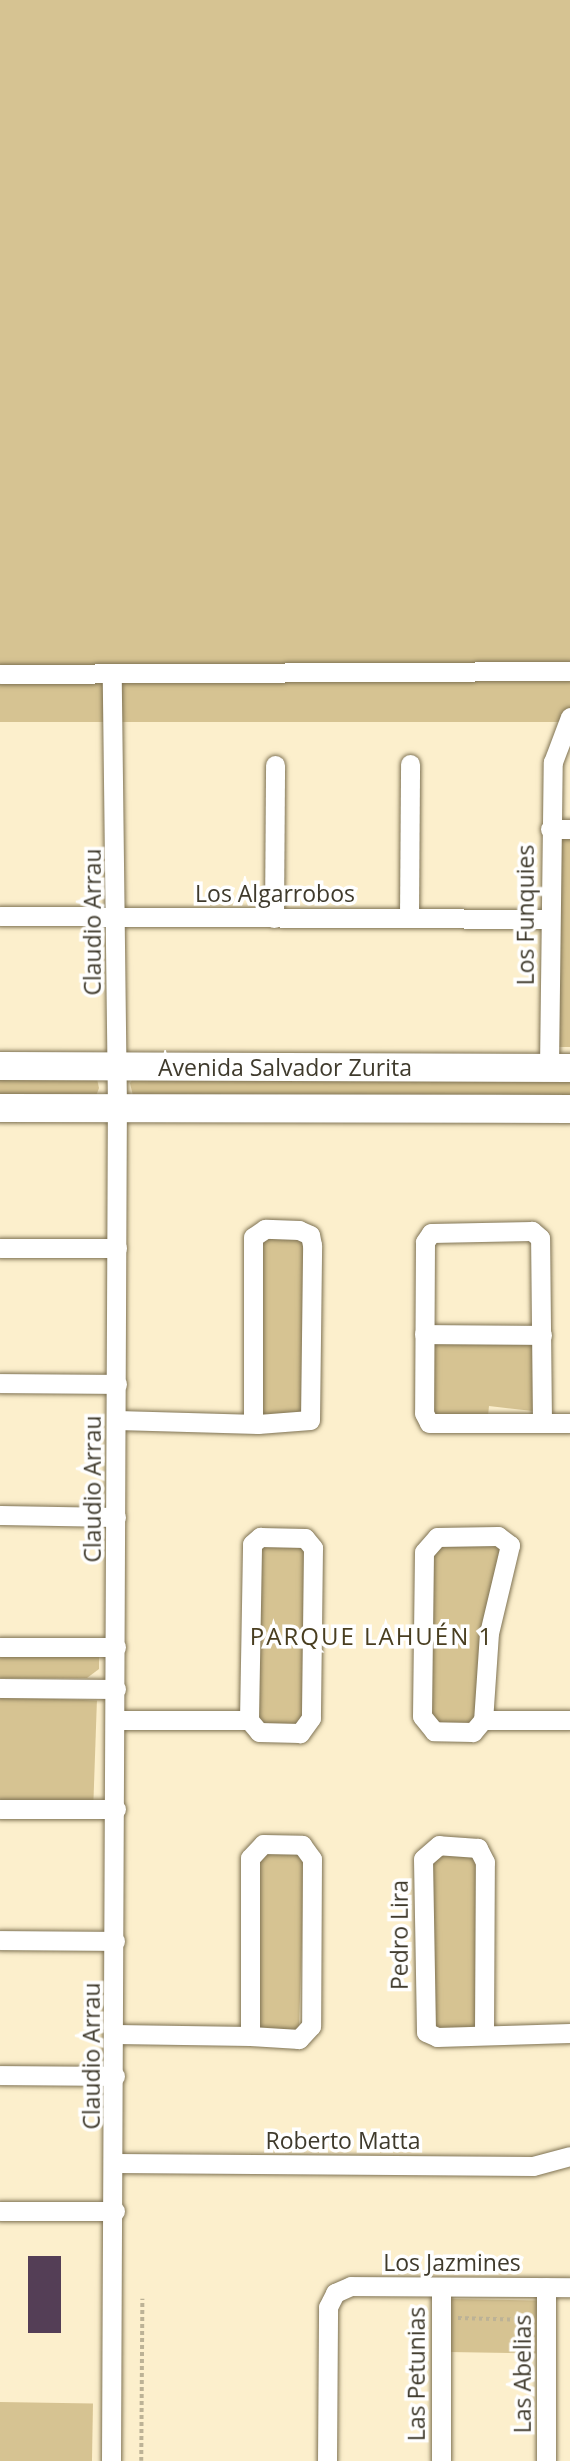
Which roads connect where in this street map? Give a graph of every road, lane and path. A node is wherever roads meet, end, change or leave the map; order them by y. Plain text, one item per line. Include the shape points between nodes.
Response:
1 (570, 671) edge
2 (0, 674) edge
3 (112, 674) junction
4 (570, 717) edge
5 (410, 764) dead end
6 (275, 765) dead end
7 (550, 829) junction
8 (570, 829) edge
9 (0, 916) edge
10 (117, 917) junction
11 (274, 918) junction
12 (409, 918) junction
13 (549, 919) junction
14 (0, 1066) edge
15 (117, 1067) junction
16 (559, 1068) edge
17 (0, 1108) edge
18 (117, 1108) junction
19 (570, 1109) edge
20 (0, 1248) edge
21 (117, 1248) junction
22 (424, 1335) junction
23 (542, 1335) junction
24 (0, 1383) edge
25 (117, 1384) junction
26 (117, 1420) junction
27 (253, 1420) junction
28 (542, 1422) junction
29 (570, 1423) edge
30 (0, 1516) edge
31 (116, 1517) junction
32 (0, 1647) edge
33 (116, 1647) junction
34 (0, 1688) edge
35 (116, 1689) junction
36 (116, 1720) junction
37 (249, 1720) junction
38 (483, 1720) junction
39 (570, 1720) edge
40 (0, 1809) edge
41 (116, 1809) junction
42 (0, 1940) edge
43 (116, 1941) junction
44 (484, 2033) junction
45 (570, 2033) edge
46 (115, 2034) junction
47 (250, 2036) junction
48 (0, 2075) edge
49 (115, 2076) junction
50 (570, 2157) edge
51 (115, 2164) junction
52 (0, 2211) edge
53 (115, 2211) junction
54 (441, 2287) junction
55 (546, 2287) junction
56 (570, 2287) edge
57 (142, 2299) dead end
58 (441, 2332) junction
59 (546, 2332) junction
60 (111, 2461) edge
61 (141, 2461) edge
62 (327, 2461) edge
63 (441, 2461) edge
64 (546, 2461) edge

1 - 3 street
2 - 3 street
3 - 10 street, Claudio Arrau
4 - 7 street, Los Funquies via 552,762
5 - 12 street
6 - 11 street
7 - 8 street
7 - 13 street, Los Funquies
9 - 10 street, Los Algarrobos
10 - 11 street, Los Algarrobos
10 - 15 street, Claudio Arrau
11 - 12 street, Los Algarrobos
12 - 13 street, Los Algarrobos
13 - 16 street, Los Funquies
14 - 15 main road, Avenida Salvador Zurita
15 - 16 main road, Avenida Salvador Zurita
15 - 18 street, Claudio Arrau
17 - 18 main road, Avenida Salvador Zurita
18 - 19 main road, Avenida Salvador Zurita
18 - 21 street, Claudio Arrau
20 - 21 street
21 - 25 street, Claudio Arrau
22 - 23 street
22 - 23 street via 425,1242 436,1230 537,1233 542,1242
22 - 28 street via 429,1423
23 - 28 street
24 - 25 street
25 - 26 street, Claudio Arrau
26 - 27 street
26 - 31 street, Claudio Arrau
27 - 27 street via 301,1424 312,1416 312,1245 310,1235 299,1230 265,1229 253,1237
28 - 29 street
30 - 31 street
31 - 33 street, Claudio Arrau
32 - 33 street
33 - 35 street, Claudio Arrau
34 - 35 street
35 - 36 street, Claudio Arrau
36 - 37 street
36 - 41 street, Claudio Arrau
37 - 37 street via 252,1544 260,1537 305,1538 313,1548 308,1727 300,1732 259,1732
38 - 38 street via 489,1633 510,1541 498,1536 437,1537 424,1552 422,1716 441,1732 473,1732
38 - 39 street
40 - 41 street
41 - 43 street, Claudio Arrau
42 - 43 street
43 - 46 street, Claudio Arrau
44 - 44 street, Pedro Lira via 485,1861 478,1848 439,1845 423,1860 424,2027 437,2038
44 - 45 street, Pedro Lira
46 - 47 street
46 - 49 street, Claudio Arrau
47 - 47 street via 250,1858 263,1844 302,1845 312,1858 311,2026 299,2039
48 - 49 street
49 - 51 street, Claudio Arrau
50 - 51 street, Roberto Matta via 533,2166
51 - 53 street, Claudio Arrau
52 - 53 street
53 - 60 street, Claudio Arrau
54 - 55 street, Los Jazmines
54 - 58 street, Las Petunias
54 - 62 street, Los Jazmines via 351,2286 335,2293 328,2307
55 - 56 street, Los Jazmines
55 - 59 street, Las Abelias
57 - 61 path
58 - 59 path via 456,2318 531,2320
58 - 63 street, Las Petunias
59 - 64 street, Las Abelias

